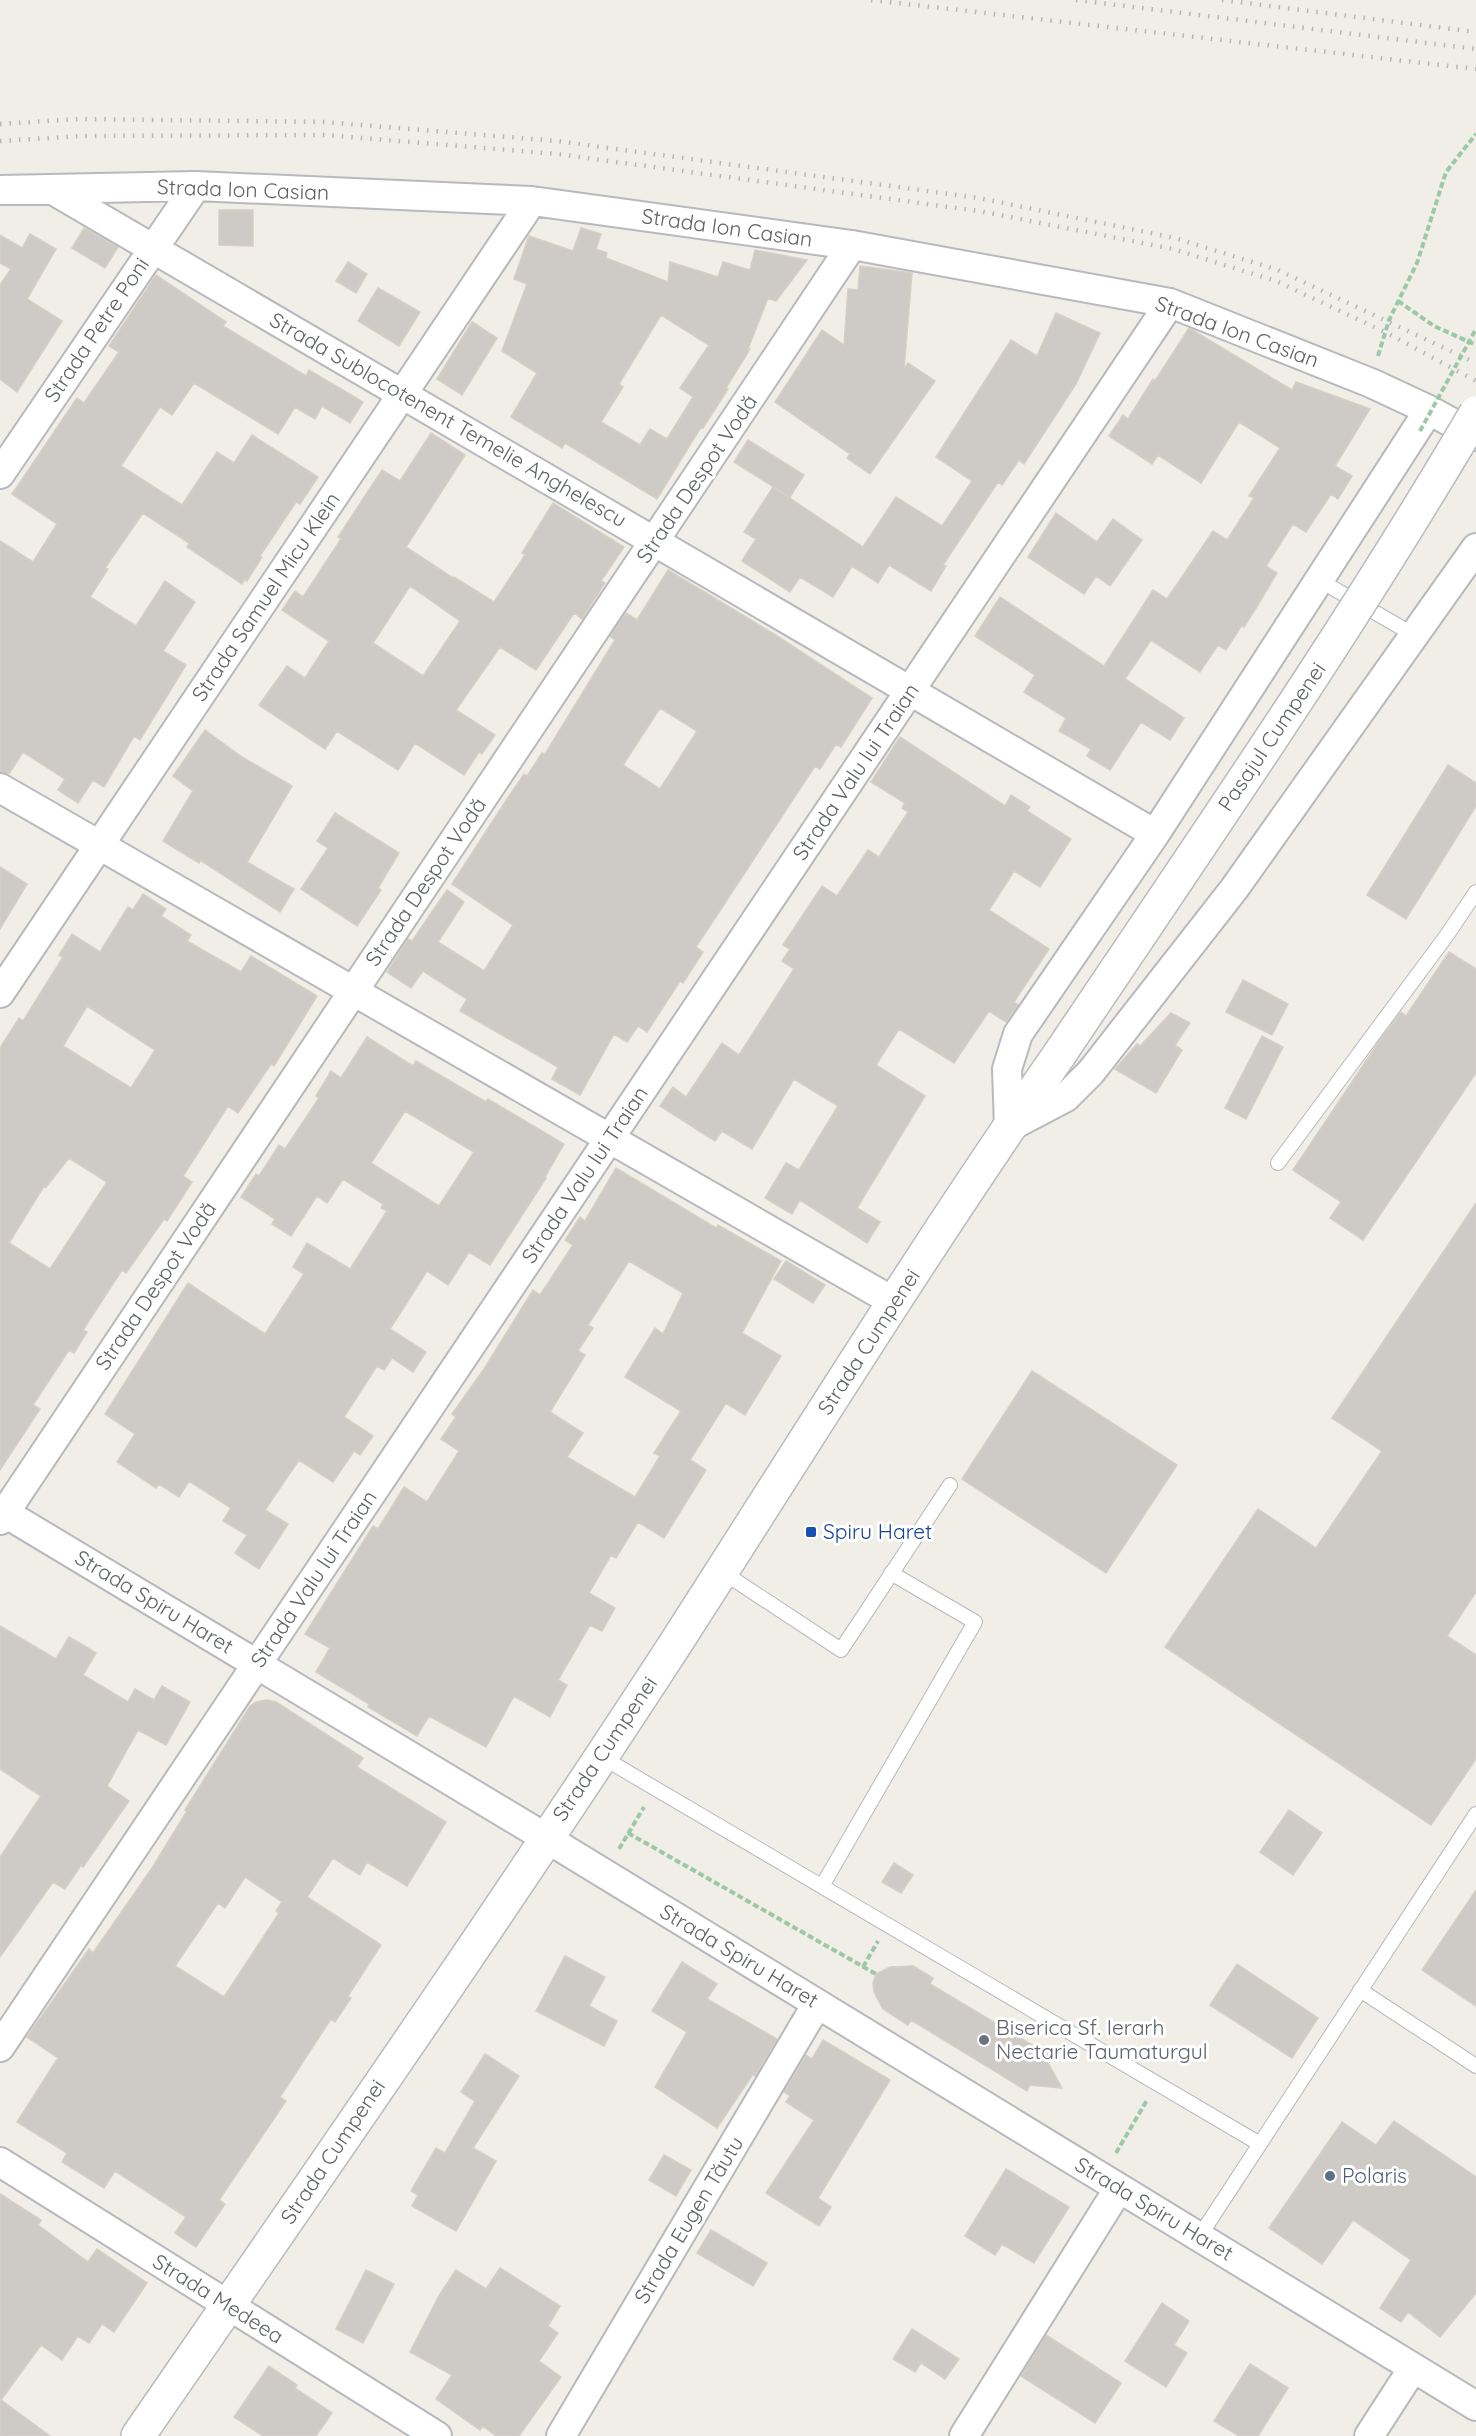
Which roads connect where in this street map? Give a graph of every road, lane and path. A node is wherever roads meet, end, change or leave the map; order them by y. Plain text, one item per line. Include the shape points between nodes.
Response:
1 (1476, 134) edge
2 (196, 186) junction
3 (51, 189) junction
4 (0, 190) edge
5 (532, 201) junction
6 (852, 245) junction
7 (152, 248) junction
8 (1398, 301) junction
9 (1170, 303) junction
10 (1476, 329) edge
11 (1476, 345) edge
12 (1371, 383) junction
13 (403, 394) junction
14 (1476, 413) edge
15 (1424, 421) junction
16 (1476, 436) edge
17 (0, 474) edge
18 (655, 541) junction
19 (1476, 548) edge
20 (1319, 580) junction
21 (1414, 635) junction
22 (910, 690) junction
23 (0, 788) edge
24 (1155, 834) junction
25 (99, 846) junction
26 (1476, 892) edge
27 (353, 992) junction
28 (0, 993) edge
29 (1059, 1055) joint
30 (1009, 1126) junction
31 (609, 1139) junction
32 (1278, 1162) dead end
33 (894, 1302) junction
34 (950, 1485) dead end
35 (2, 1514) edge
36 (721, 1571) junction
37 (891, 1573) junction
38 (257, 1664) junction
39 (600, 1756) junction
40 (656, 1789) junction
41 (1476, 1814) edge
42 (628, 1833) junction
43 (546, 1838) junction
44 (604, 1874) junction
45 (822, 1886) junction
46 (876, 1974) dead end
47 (1360, 1990) junction
48 (817, 2004) junction
49 (0, 2047) edge
50 (1476, 2066) edge
51 (1157, 2083) junction
52 (1260, 2144) junction
53 (0, 2162) edge
54 (1110, 2183) junction
55 (1199, 2237) junction
56 (228, 2305) junction
57 (1413, 2368) junction
58 (1476, 2406) edge
59 (138, 2436) edge
60 (436, 2436) edge
61 (561, 2436) edge
62 (964, 2436) edge
63 (1369, 2436) edge

1 - 8 path via 1446,172 1417,263
2 - 3 street, Strada Ion Casian
2 - 5 street, Strada Ion Casian
2 - 7 street, Strada Petre Poni
3 - 4 street, Strada Ion Casian
3 - 7 street, Strada Sublocotenent Temelie Anghelescu
5 - 6 street, Strada Ion Casian
5 - 13 street, Strada Samuel Micu Klein
6 - 9 street, Strada Ion Casian
6 - 18 street, Strada Despot Vodă
7 - 13 street, Strada Sublocotenent Temelie Anghelescu
7 - 17 street, Strada Petre Poni
8 - 11 path via 1434,326
8 - 12 path
9 - 12 street, Strada Ion Casian
9 - 22 street, Strada Valu lui Traian
10 - 15 path, bridge
12 - 15 street, Strada Ion Casian
13 - 18 street, Strada Sublocotenent Temelie Anghelescu
13 - 25 street, Strada Samuel Micu Klein
14 - 29 main road, Pasajul Cumpenei, bridge via 1308,683
15 - 16 street, Strada Ion Casian
15 - 20 street
18 - 22 street, Strada Sublocotenent Temelie Anghelescu
18 - 27 street, Strada Despot Vodă
19 - 21 street
20 - 21 lane
20 - 24 street
21 - 30 street via 1234,889 1091,1072 1066,1097
22 - 24 street, Strada Sublocotenent Temelie Anghelescu
22 - 31 street, Strada Valu lui Traian
23 - 25 street
24 - 30 street via 1018,1034 1007,1069
25 - 27 street
25 - 28 street, Strada Samuel Micu Klein
26 - 32 lane
27 - 31 street
27 - 35 street, Strada Despot Vodă
29 - 30 main road, Strada Cumpenei
30 - 33 main road, Strada Cumpenei
31 - 33 street
31 - 38 street, Strada Valu lui Traian
33 - 36 main road, Strada Cumpenei
34 - 37 lane
35 - 38 street, Strada Spiru Haret
36 - 37 lane via 841,1650
36 - 39 main road, Strada Cumpenei
37 - 45 lane via 975,1622
38 - 43 street, Strada Spiru Haret
38 - 49 street, Strada Valu lui Traian
39 - 40 lane
39 - 43 main road, Strada Cumpenei
40 - 42 path
40 - 45 lane
41 - 47 lane
42 - 44 path
42 - 46 path
43 - 44 street, Strada Spiru Haret
43 - 56 main road, Strada Cumpenei
44 - 48 street, Strada Spiru Haret
45 - 51 lane
47 - 50 lane
47 - 52 lane
48 - 54 street, Strada Spiru Haret
48 - 61 street, Strada Eugen Tăutu
51 - 52 lane
51 - 54 path
52 - 55 lane
53 - 56 street, Strada Medeea
54 - 55 street, Strada Spiru Haret
54 - 62 street
55 - 57 street, Strada Spiru Haret
56 - 59 main road, Strada Cumpenei
56 - 60 street, Strada Medeea
57 - 58 street, Strada Spiru Haret
57 - 63 street

